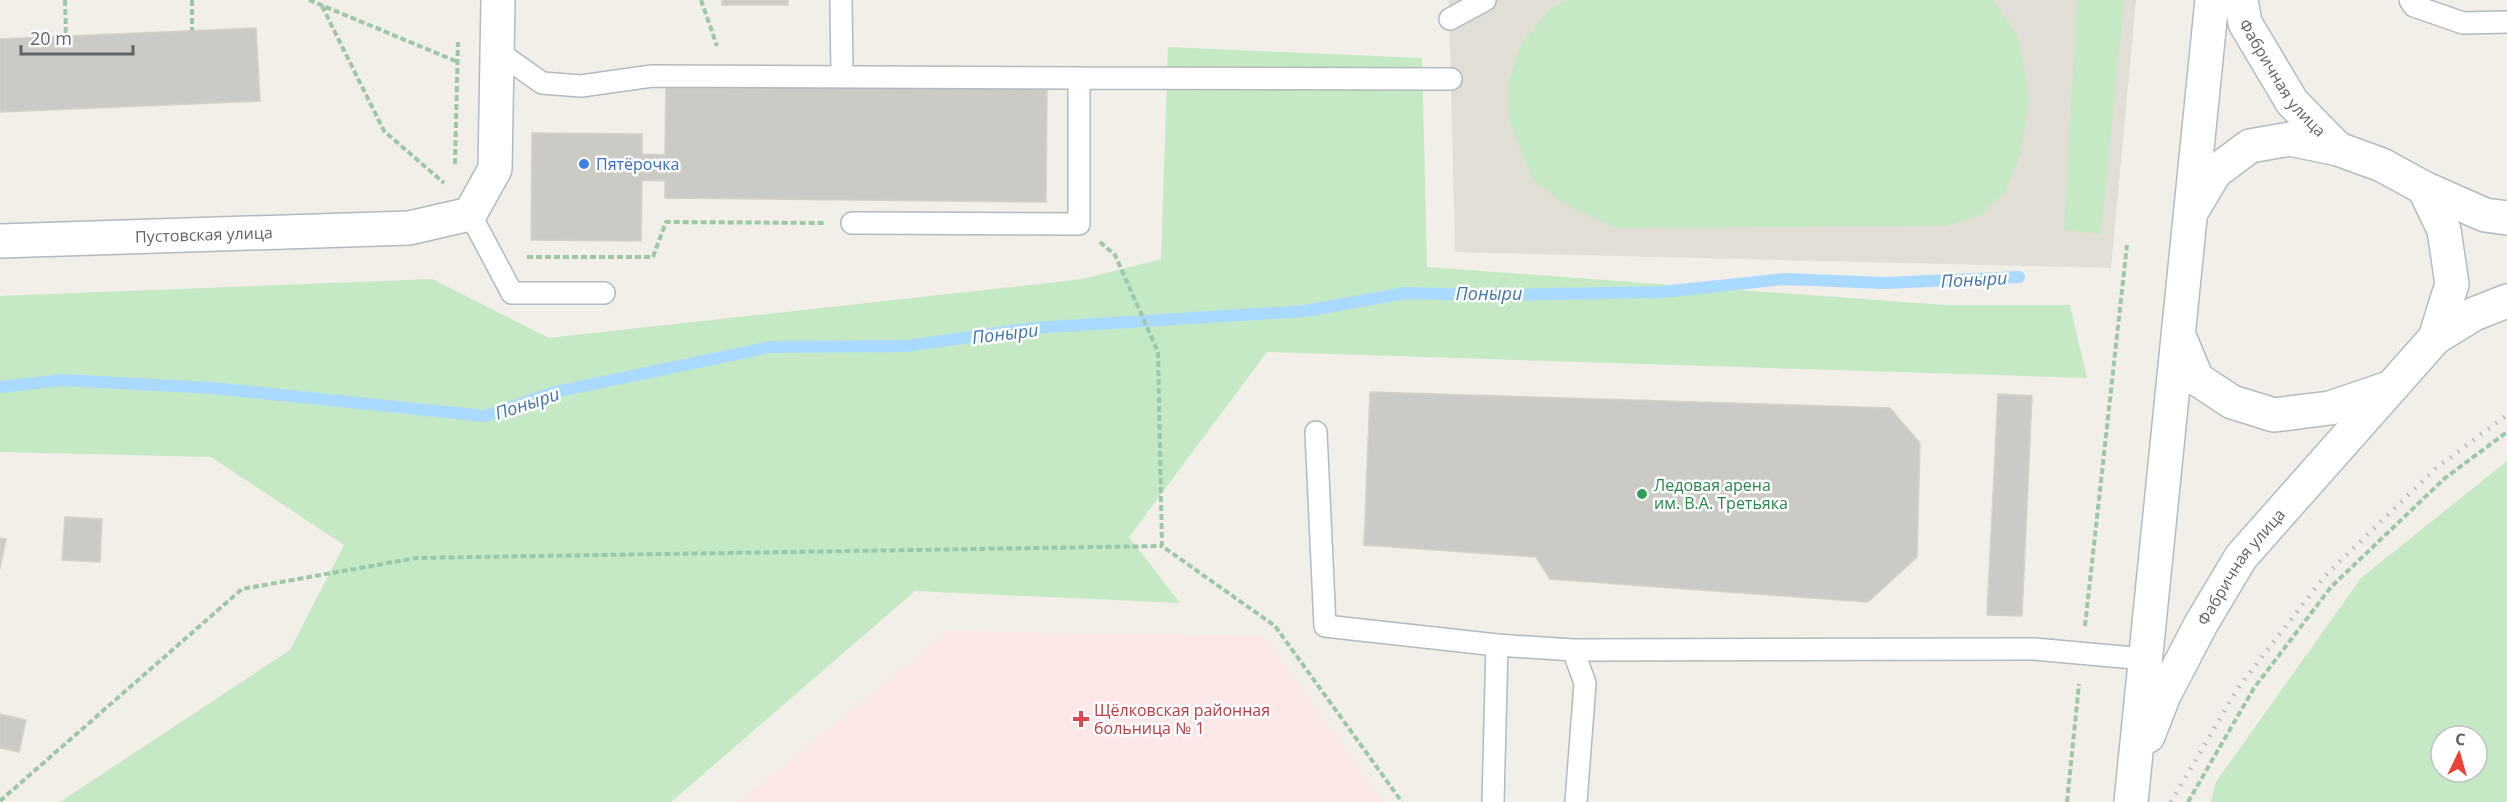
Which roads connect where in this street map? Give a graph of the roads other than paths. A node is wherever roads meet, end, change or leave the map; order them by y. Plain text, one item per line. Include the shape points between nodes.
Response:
1 (498, 0) edge
2 (841, 0) edge
3 (1485, 0) edge
4 (2212, 0) edge
5 (2241, 0) edge
6 (2410, 0) edge
7 (1450, 19) dead end
8 (2507, 22) edge
9 (497, 51) junction
10 (842, 76) junction
11 (1079, 78) junction
12 (1451, 79) dead end
13 (2338, 149) junction
14 (2424, 188) junction
15 (462, 203) junction
16 (2189, 215) junction
17 (2507, 218) edge
18 (852, 223) road end
19 (0, 241) edge
20 (604, 293) dead end
21 (2507, 301) edge
22 (2177, 332) junction
23 (2435, 338) junction
24 (2388, 389) junction
25 (1316, 432) dead end
26 (1497, 645) junction
27 (1573, 650) junction
28 (2145, 659) junction
29 (2132, 786) edge
30 (1494, 802) edge
31 (1575, 802) edge

1 - 9 street
2 - 10 lane
3 - 7 lane
4 - 16 street, Фабричная улица
5 - 13 street, Фабричная улица via 2245,22 2292,102
6 - 8 lane via 2414,6 2463,23
9 - 10 lane via 542,83 581,86 652,76
9 - 15 street via 495,170
10 - 11 lane
11 - 12 lane
11 - 18 lane via 1079,224
13 - 14 street, Фабричная улица via 2382,165
13 - 16 street, Фабричная улица via 2290,139 2250,146 2215,172
14 - 17 street via 2485,215
14 - 23 street, Фабричная улица via 2444,230 2452,284
15 - 19 street, Пустовская улица via 409,228
15 - 20 lane via 512,293
16 - 22 street, Фабричная улица
21 - 23 street via 2474,314
22 - 24 street, Фабричная улица via 2197,379 2232,402 2274,415 2330,408
22 - 28 street, Фабричная улица
23 - 24 street, Фабричная улица
24 - 29 street, Фабричная улица via 2241,557 2164,695
25 - 26 lane via 1325,626
26 - 27 lane
26 - 30 lane
27 - 28 lane via 2034,649
27 - 31 lane via 1585,683
28 - 29 street, Фабричная улица

